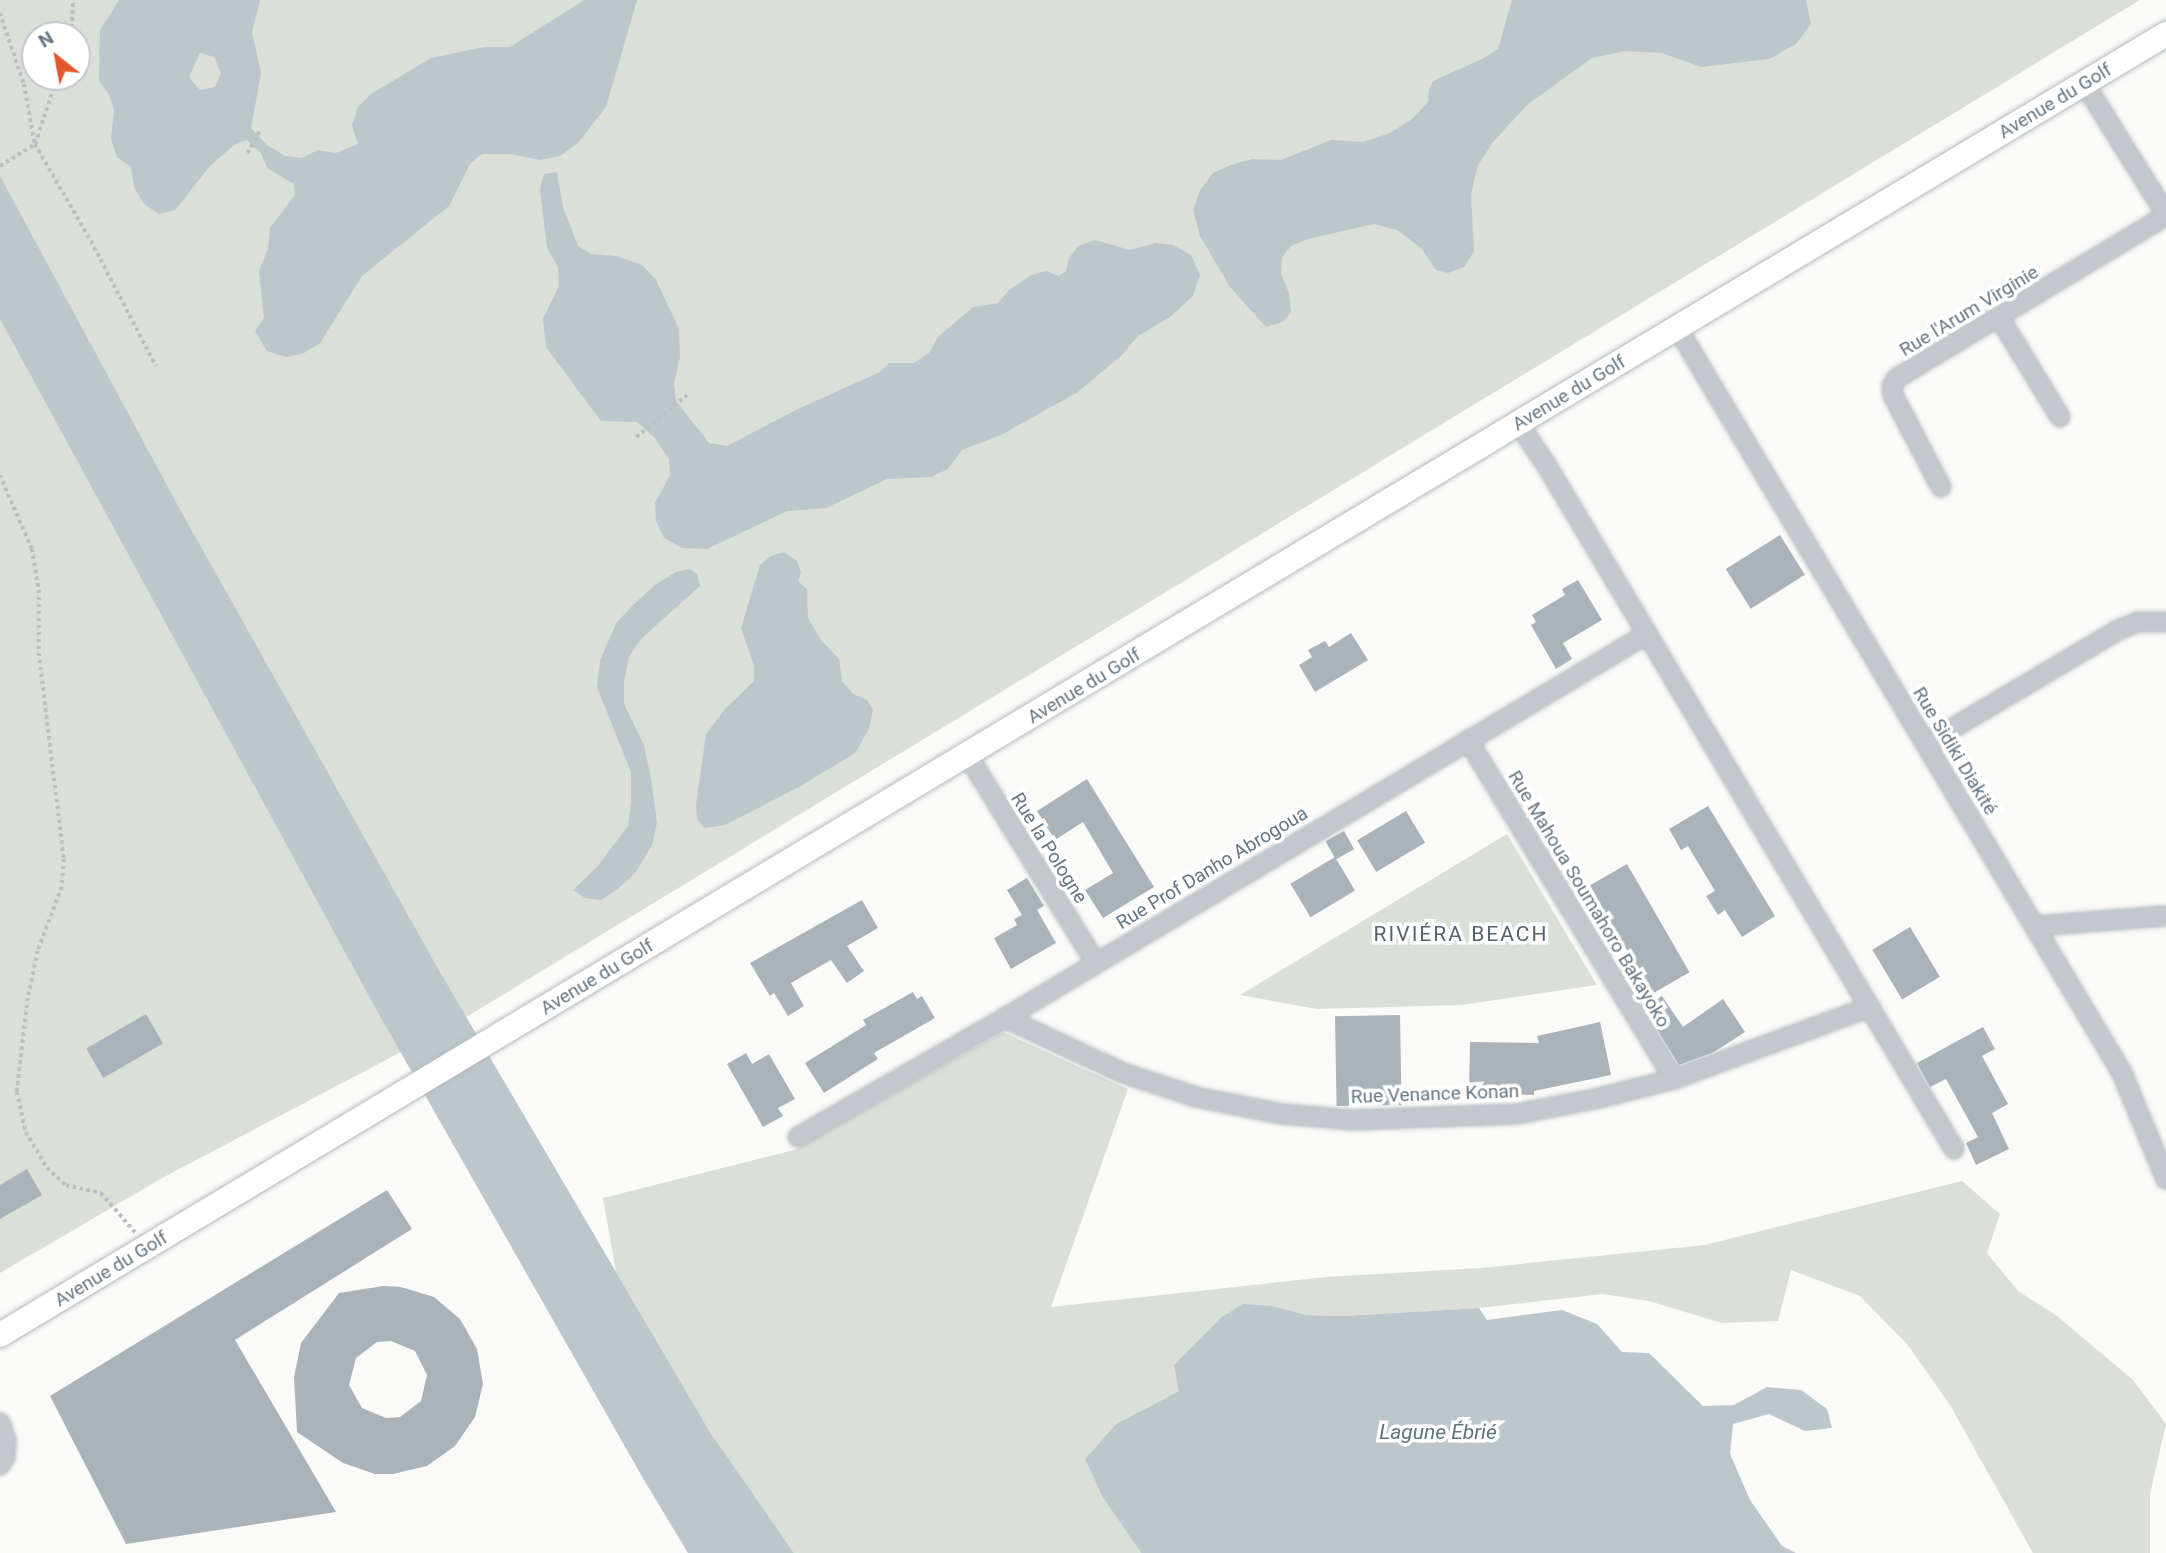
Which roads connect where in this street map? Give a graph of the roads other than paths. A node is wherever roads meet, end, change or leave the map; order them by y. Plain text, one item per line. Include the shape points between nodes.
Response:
1 (2166, 34) edge
2 (2084, 83) junction
3 (2166, 215) edge
4 (1999, 317) junction
5 (1678, 329) junction
6 (2060, 417) dead end
7 (1518, 423) junction
8 (1941, 487) dead end
9 (2166, 622) edge
10 (1647, 634) junction
11 (1468, 740) junction
12 (1926, 744) junction
13 (968, 756) junction
14 (2166, 916) edge
15 (2035, 926) junction
16 (1095, 962) junction
17 (1870, 1007) junction
18 (1005, 1018) junction
19 (1674, 1079) junction
20 (798, 1137) dead end
21 (1954, 1149) dead end
22 (2166, 1179) edge
23 (0, 1335) edge
24 (0, 1423) edge
25 (0, 1465) edge

1 - 2 main road, Avenue du Golf
2 - 3 street
2 - 5 main road, Avenue du Golf
3 - 4 street, Rue l'Arum Virginie
4 - 6 street
4 - 8 street, Rue l'Arum Virginie via 1897,378 1892,386
5 - 7 main road, Avenue du Golf
5 - 12 street, Rue Sidiki Diakité
7 - 10 street
7 - 13 main road, Avenue du Golf
9 - 12 street via 2138,622 2119,630
10 - 11 street, Rue Prof Danho Abrogoua
10 - 17 street
11 - 16 street, Rue Prof Danho Abrogoua
11 - 19 street, Rue Mahoua Soumahoro Bakayoko
12 - 15 street, Rue Sidiki Diakité
13 - 16 street, Rue la Pologne
13 - 23 main road, Avenue du Golf
14 - 15 street
15 - 22 street, Rue Sidiki Diakité via 2122,1073
16 - 18 street, Rue Prof Danho Abrogoua
17 - 19 street, Rue Venance Konan
17 - 21 street
18 - 19 street, Rue Venance Konan via 1123,1073 1196,1097 1282,1114 1353,1120 1517,1114
18 - 20 street, Rue Prof Danho Abrogoua
24 - 25 street via 6,1440

